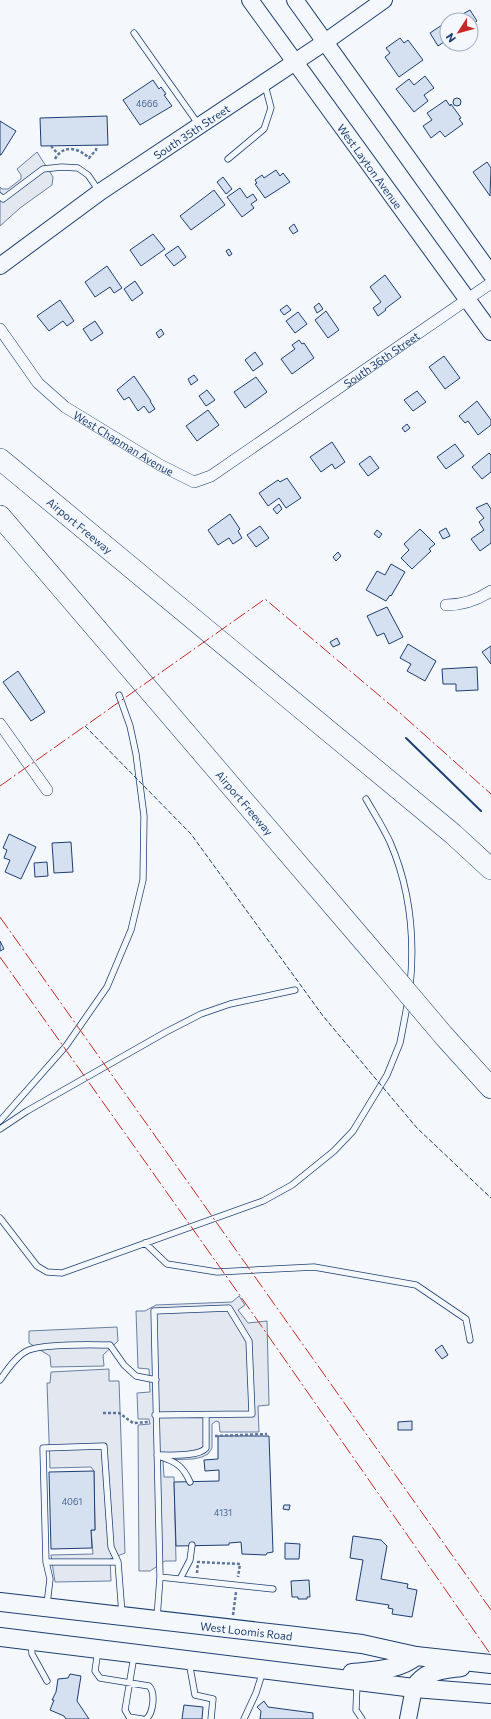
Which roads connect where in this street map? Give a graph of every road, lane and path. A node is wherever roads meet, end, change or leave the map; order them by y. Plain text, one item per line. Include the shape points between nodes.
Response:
1 (250, 0) edge
2 (295, 0) edge
3 (384, 0) edge
4 (134, 33) dead end
5 (325, 42) junction
6 (296, 62) junction
7 (265, 83) junction
8 (200, 127) junction
9 (97, 145) dead end
10 (51, 146) dead end
11 (58, 154) junction
12 (228, 159) dead end
13 (53, 168) junction
14 (100, 192) junction
15 (0, 196) edge
16 (0, 266) edge
17 (491, 274) edge
18 (491, 283) edge
19 (467, 299) junction
20 (0, 329) edge
21 (491, 332) edge
22 (271, 435) joint
23 (0, 459) edge
24 (0, 516) edge
25 (491, 591) edge
26 (446, 605) dead end
27 (119, 695) dead end
28 (0, 724) edge
29 (47, 790) dead end
30 (366, 799) dead end
31 (491, 869) edge
32 (294, 990) dead end
33 (491, 1088) edge
34 (0, 1121) edge
35 (0, 1129) edge
36 (0, 1218) edge
37 (145, 1243) junction
38 (470, 1340) dead end
39 (0, 1380) edge
40 (156, 1380) junction
41 (103, 1413) dead end
42 (206, 1415) junction
43 (156, 1419) junction
44 (267, 1434) dead end
45 (215, 1442) dead end
46 (157, 1455) junction
47 (190, 1482) dead end
48 (192, 1545) dead end
49 (46, 1562) junction
50 (118, 1562) junction
51 (160, 1577) junction
52 (180, 1579) junction
53 (273, 1589) dead end
54 (0, 1602) edge
55 (47, 1608) junction
56 (122, 1616) junction
57 (157, 1620) junction
58 (0, 1637) edge
59 (31, 1641) junction
60 (98, 1649) junction
61 (134, 1654) junction
62 (416, 1656) junction
63 (188, 1660) junction
64 (490, 1664) edge
65 (263, 1669) junction
66 (322, 1676) junction
67 (47, 1681) dead end
68 (357, 1681) junction
69 (129, 1682) junction
70 (414, 1688) junction
71 (491, 1694) edge
72 (142, 1719) edge
73 (146, 1719) edge
74 (211, 1719) edge
75 (244, 1719) edge
76 (362, 1719) edge
77 (408, 1719) edge

1 - 6 main road, West Layton Avenue
2 - 5 main road
3 - 5 main road, South 35th Street
4 - 8 lane
5 - 6 main road, South 35th Street
5 - 17 main road
6 - 7 main road, South 35th Street
6 - 19 main road, West Layton Avenue
7 - 8 main road, South 35th Street
7 - 12 lane via 271,108 264,129
8 - 14 main road, South 35th Street
9 - 11 path via 90,158 72,149 66,149
10 - 11 path
11 - 13 path
13 - 14 lane via 78,168 88,175
13 - 15 lane via 43,169 3,199
14 - 16 main road, South 35th Street
18 - 19 street, South 36th Street
19 - 21 main road, West Layton Avenue
19 - 22 street, South 36th Street
20 - 22 street, West Chapman Avenue via 38,383 65,407 160,465 194,482 211,476
23 - 31 highway, Airport Freeway via 447,829
24 - 33 highway, Airport Freeway, bridge
25 - 26 street via 472,602
27 - 34 lane via 136,754 144,816 143,880 131,930 107,987 66,1046
28 - 29 street
30 - 37 lane via 398,862 410,920 413,957 408,1004 400,1043 387,1075 353,1131 334,1151 292,1185 263,1201
32 - 35 lane via 230,1004 201,1014 34,1107
36 - 37 lane via 37,1266 47,1272 62,1273
37 - 38 lane via 167,1264 217,1272 314,1266 416,1285 466,1319
39 - 40 lane via 25,1351 39,1347 110,1345 124,1365 136,1376
40 - 42 lane via 154,1312 229,1308 249,1341 252,1414
40 - 43 lane
41 - 43 path via 119,1413 133,1422
42 - 43 lane
42 - 46 lane via 204,1451 196,1454
43 - 46 lane
44 - 45 path via 215,1435
46 - 47 lane via 175,1462 186,1472
46 - 51 lane
48 - 52 lane via 190,1560
49 - 50 lane
49 - 50 lane via 43,1448 104,1446 111,1547
49 - 55 lane via 50,1579
50 - 56 lane
51 - 52 lane
51 - 57 lane
52 - 53 lane
54 - 55 main road, West Loomis Road
55 - 56 main road, West Loomis Road
56 - 57 main road, West Loomis Road
57 - 62 main road, West Loomis Road via 362,1644
58 - 59 main road
59 - 60 main road
59 - 67 lane via 32,1654
60 - 61 main road
60 - 69 lane via 95,1671 100,1678
61 - 63 main road
61 - 69 lane
62 - 64 main road, West Loomis Road
62 - 66 main road via 408,1662 381,1670
63 - 65 main road
63 - 74 lane via 195,1695 213,1700
64 - 70 main road via 430,1673
65 - 66 main road
65 - 75 lane
66 - 68 main road
68 - 70 main road
68 - 76 lane via 356,1710
69 - 72 lane via 126,1714
69 - 73 lane via 149,1686 154,1693 150,1713
70 - 71 main road
70 - 77 main road

